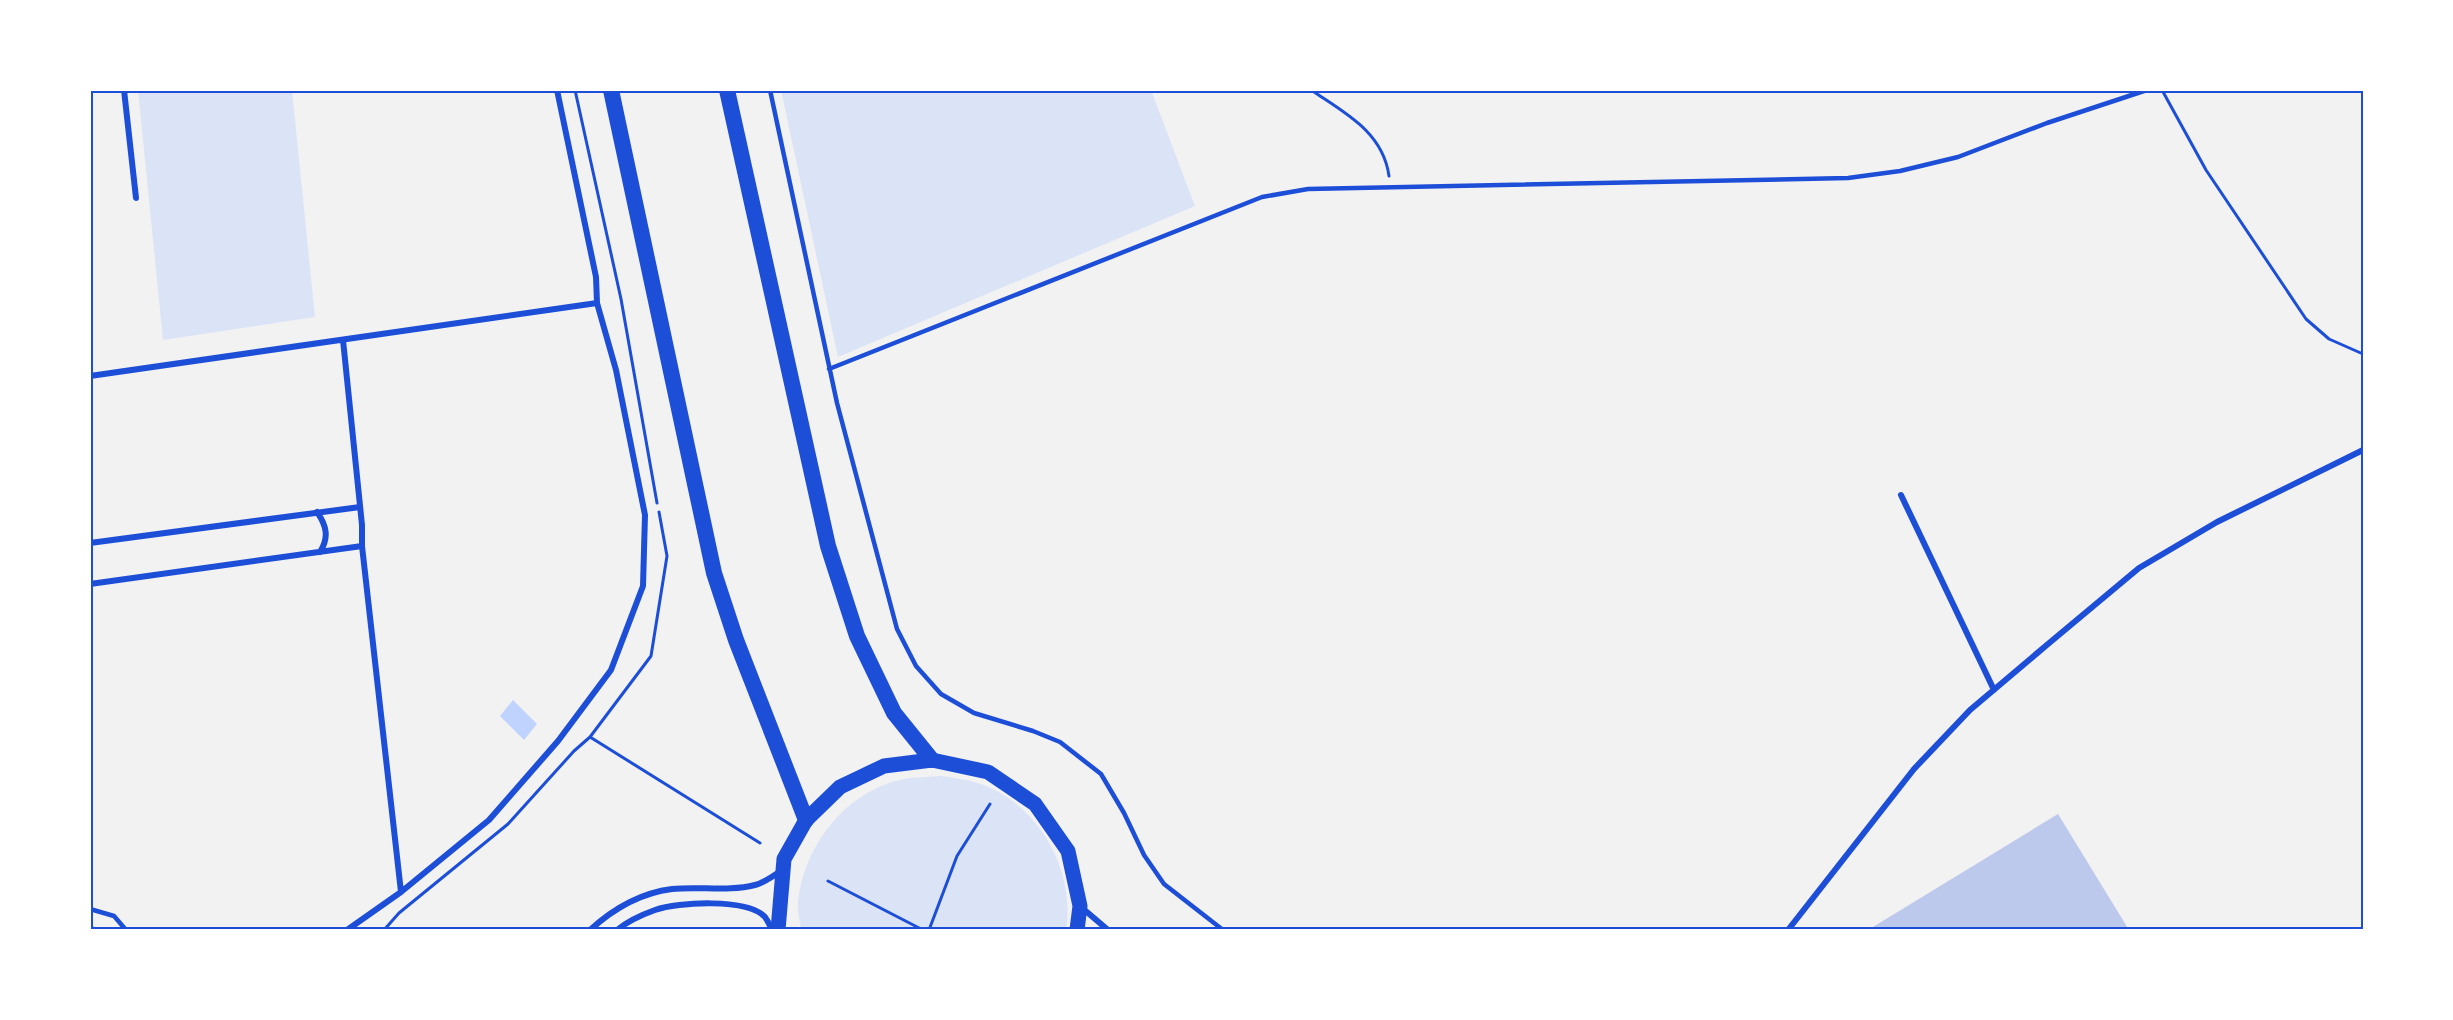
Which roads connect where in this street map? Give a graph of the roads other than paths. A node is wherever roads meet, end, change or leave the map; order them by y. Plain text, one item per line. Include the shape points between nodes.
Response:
1 (124, 90) edge
2 (557, 90) edge
3 (611, 90) edge
4 (727, 90) edge
5 (770, 90) edge
6 (2147, 90) edge
7 (136, 198) dead end
8 (597, 303) junction
9 (343, 340) junction
10 (829, 369) junction
11 (90, 376) edge
12 (2363, 450) edge
13 (1901, 495) dead end
14 (360, 507) junction
15 (317, 512) junction
16 (90, 543) edge
17 (362, 546) junction
18 (320, 552) junction
19 (90, 584) edge
20 (1994, 690) junction
21 (932, 760) junction
22 (806, 820) junction
23 (783, 870) junction
24 (401, 892) junction
25 (1080, 906) junction
26 (90, 909) edge
27 (90, 929) edge
28 (94, 930) edge
29 (126, 930) edge
30 (347, 930) edge
31 (590, 930) edge
32 (617, 930) edge
33 (772, 930) edge
34 (778, 930) edge
35 (1077, 930) edge
36 (1108, 930) edge
37 (1223, 930) edge
38 (1788, 930) edge

1 - 7 street
2 - 8 street via 596,276
3 - 22 highway via 714,573
4 - 21 highway via 828,546 857,636 894,712
5 - 10 lane
6 - 10 lane via 1958,157 1858,177 1308,189 1262,197
8 - 9 street
8 - 24 street via 616,370 645,514 643,586 611,670 558,741 489,820
9 - 11 street
9 - 14 street
10 - 37 lane via 897,629 916,666 941,694 974,713 1060,742 1101,774 1164,884
12 - 20 street via 2217,522 2139,568
13 - 20 street
14 - 15 street
14 - 17 street
15 - 16 street
15 - 18 street via 326,529
17 - 18 street
17 - 24 street
18 - 19 street
20 - 38 street via 1914,769
21 - 22 highway via 884,766 840,787
21 - 25 highway via 988,772 1035,804 1068,851
22 - 23 highway via 784,860
23 - 31 street via 758,885 671,889 645,895 606,915
23 - 34 highway
24 - 30 street
25 - 35 highway
25 - 36 street
26 - 29 lane via 114,916
27 - 28 street
32 - 33 street via 656,910 684,904 752,909 765,918

